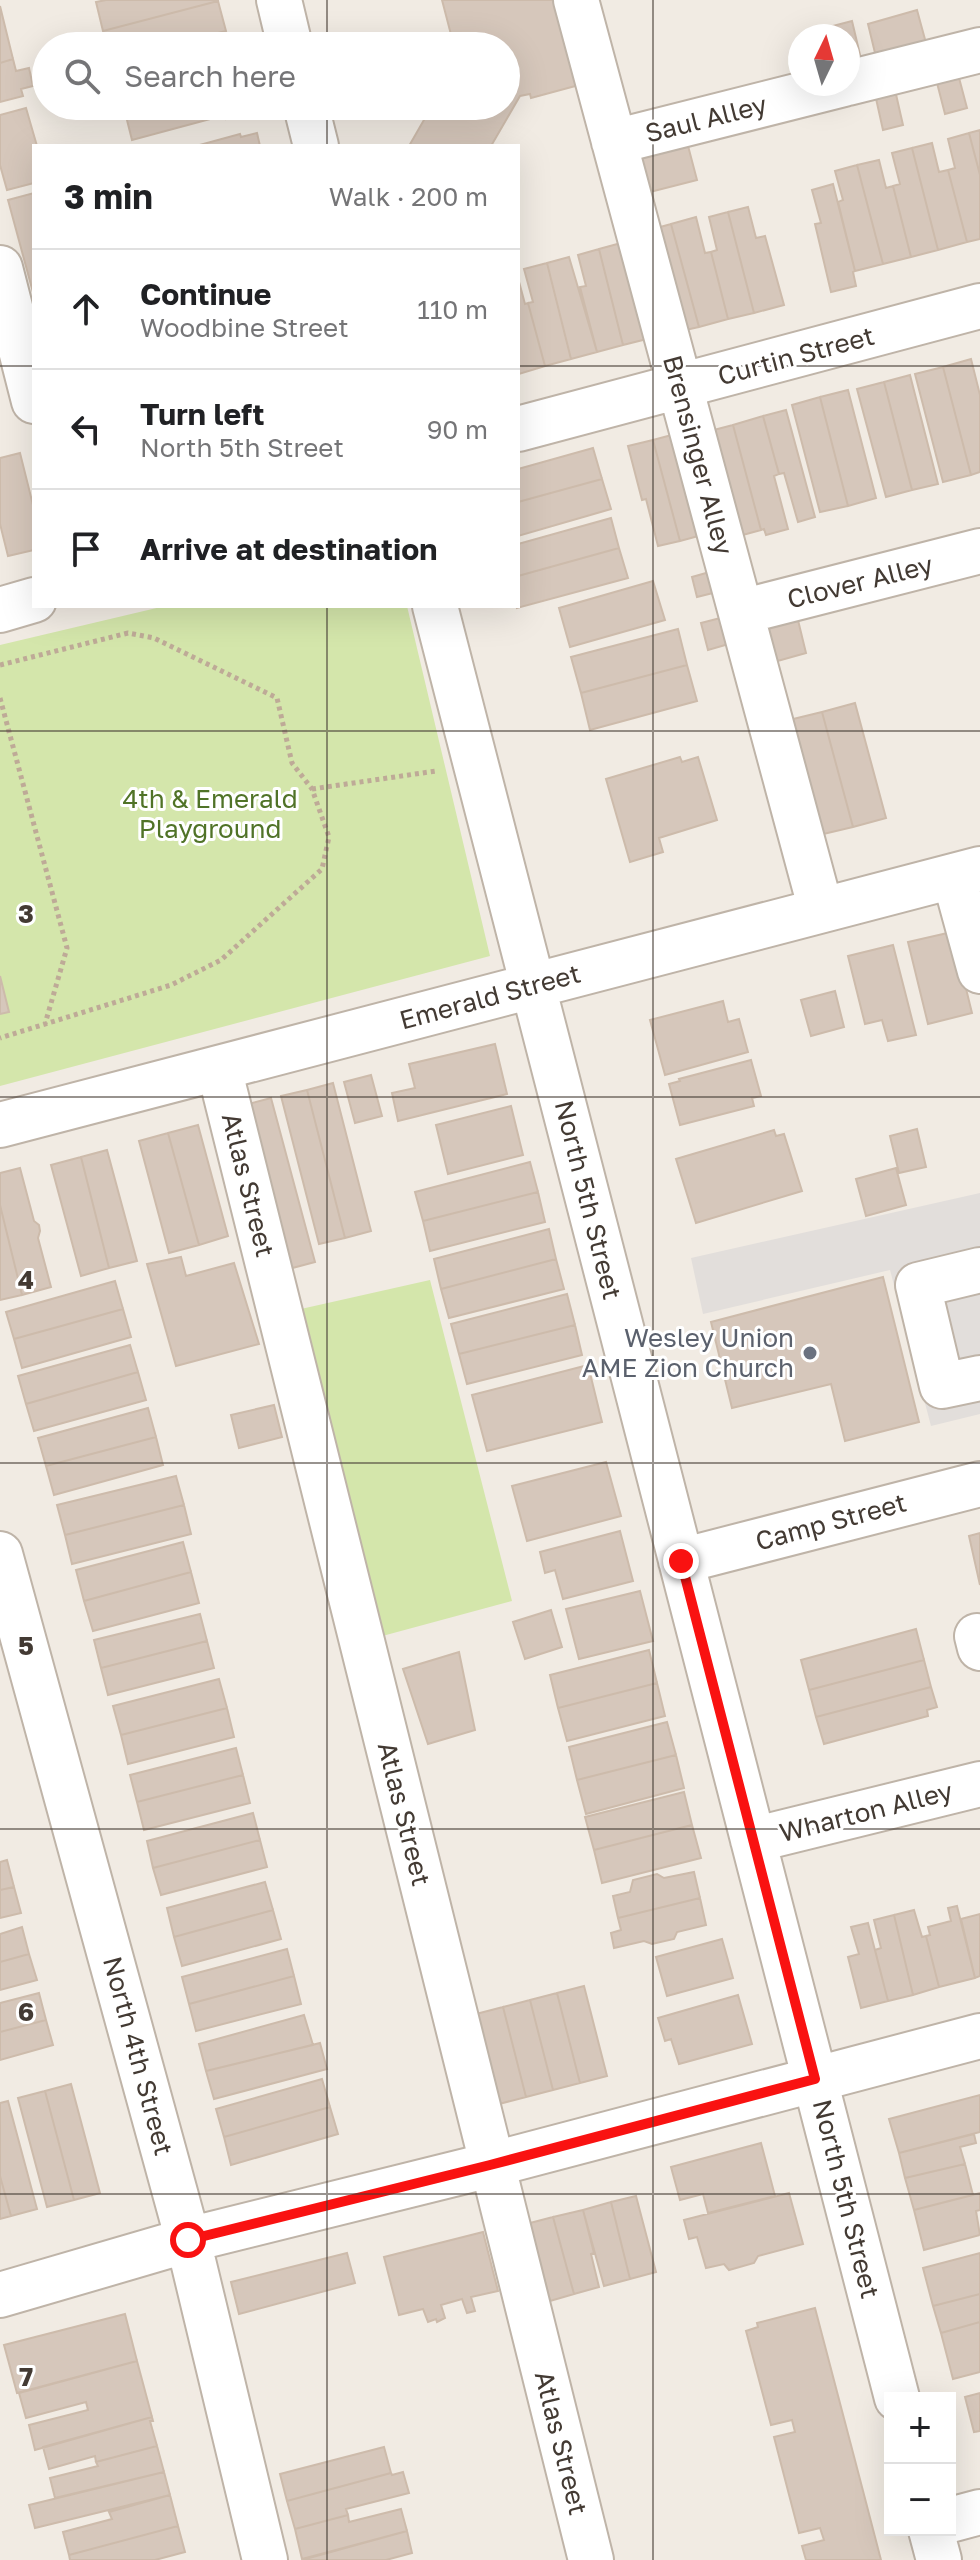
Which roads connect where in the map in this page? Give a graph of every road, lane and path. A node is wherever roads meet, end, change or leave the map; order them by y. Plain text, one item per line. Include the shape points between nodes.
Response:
1 (279, 0) edge
2 (576, 0) edge
3 (287, 32) edge
4 (980, 50) edge
5 (860, 80) edge
6 (798, 96) edge
7 (310, 120) edge
8 (614, 142) junction
9 (316, 144) edge
10 (0, 268) edge
11 (980, 306) edge
12 (680, 387) junction
13 (32, 393) edge
14 (520, 428) edge
15 (980, 551) edge
16 (32, 601) edge
17 (436, 608) edge
18 (0, 610) edge
19 (741, 612) junction
20 (0, 665) edge
21 (0, 698) edge
22 (476, 765) junction
23 (312, 789) junction
24 (967, 872) edge
25 (821, 910) junction
26 (980, 971) edge
27 (533, 985) junction
28 (45, 1024) junction
29 (0, 1038) edge
30 (219, 1068) junction
31 (0, 1125) edge
32 (980, 1270) edge
33 (980, 1378) edge
34 (980, 1484) edge
35 (0, 1554) edge
36 (681, 1561) junction
37 (980, 1784) edge
38 (753, 1840) junction
39 (980, 2036) edge
40 (815, 2079) junction
41 (490, 2165) junction
42 (188, 2240) junction
43 (0, 2295) edge
44 (895, 2392) edge
45 (980, 2512) edge
46 (956, 2518) edge
47 (933, 2536) edge
48 (265, 2560) edge
49 (591, 2560) edge
50 (939, 2560) edge

1 - 3 street
2 - 8 street, Brensinger Alley
4 - 5 street, Saul Alley
6 - 8 street, Saul Alley
7 - 9 street
8 - 12 street, Brensinger Alley
10 - 13 street
11 - 12 street, Curtin Street
12 - 14 street, Curtin Street
12 - 19 street, Brensinger Alley
15 - 19 street, Clover Alley
16 - 18 street
17 - 22 street, North 5th Street
19 - 25 street, Brensinger Alley
20 - 23 path via 128,633 154,638 277,698 292,763
21 - 28 path via 67,948
22 - 23 path
22 - 27 street, North 5th Street
23 - 28 path via 329,837 322,869 221,960 171,985
24 - 25 street, Emerald Street
24 - 26 street
25 - 27 street, Emerald Street
27 - 30 street, Emerald Street
27 - 36 street, North 5th Street
28 - 29 path
30 - 31 street, Emerald Street
30 - 41 street, Atlas Street
32 - 33 street via 918,1285 942,1386
34 - 36 street, Camp Street
35 - 42 street, North 4th Street
36 - 38 street, North 5th Street
37 - 38 street, Wharton Alley
38 - 40 street, North 5th Street
39 - 40 street
40 - 41 street
40 - 44 street, North 5th Street
41 - 42 street
41 - 49 street, Atlas Street
42 - 43 street
42 - 48 street, North 4th Street
45 - 46 street
47 - 50 street

